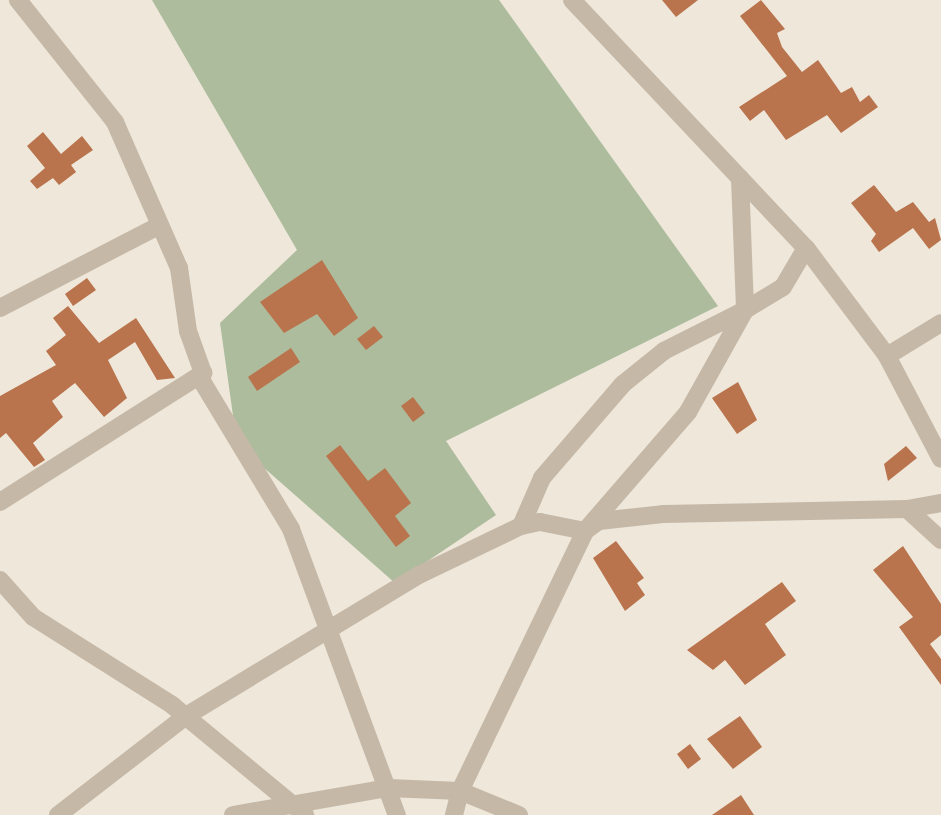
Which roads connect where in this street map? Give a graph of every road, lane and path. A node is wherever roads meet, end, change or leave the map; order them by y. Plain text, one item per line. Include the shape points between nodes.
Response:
1 (18, 0) edge
2 (572, 0) edge
3 (740, 178) junction
4 (160, 225) junction
5 (806, 248) junction
6 (0, 308) edge
7 (744, 310) junction
8 (941, 323) edge
9 (887, 356) junction
10 (200, 378) junction
11 (941, 459) edge
12 (0, 502) edge
13 (941, 503) edge
14 (907, 509) junction
15 (521, 526) junction
16 (585, 531) junction
17 (941, 540) edge
18 (0, 580) edge
19 (331, 628) junction
20 (186, 716) junction
21 (388, 788) junction
22 (460, 791) junction
23 (300, 811) edge
24 (58, 815) edge
25 (233, 815) edge
26 (397, 815) edge
27 (454, 815) edge
28 (519, 815) edge

1 - 4 street via 115,122
2 - 3 street
3 - 5 street
3 - 7 street
4 - 6 street
4 - 10 street via 179,268
5 - 7 street via 783,287
5 - 9 street
7 - 15 street via 664,351 623,384 542,478
7 - 16 street via 688,412
8 - 9 street
9 - 11 street
10 - 12 street
10 - 19 street via 291,529
13 - 14 street
14 - 16 street via 663,514 599,521
14 - 17 street
15 - 16 street via 540,522
15 - 19 street
16 - 22 street
18 - 20 street via 33,617
19 - 20 street
19 - 21 street
20 - 23 street
20 - 24 street
21 - 22 street
21 - 23 street
21 - 26 street
22 - 27 street
22 - 28 street
23 - 25 street

